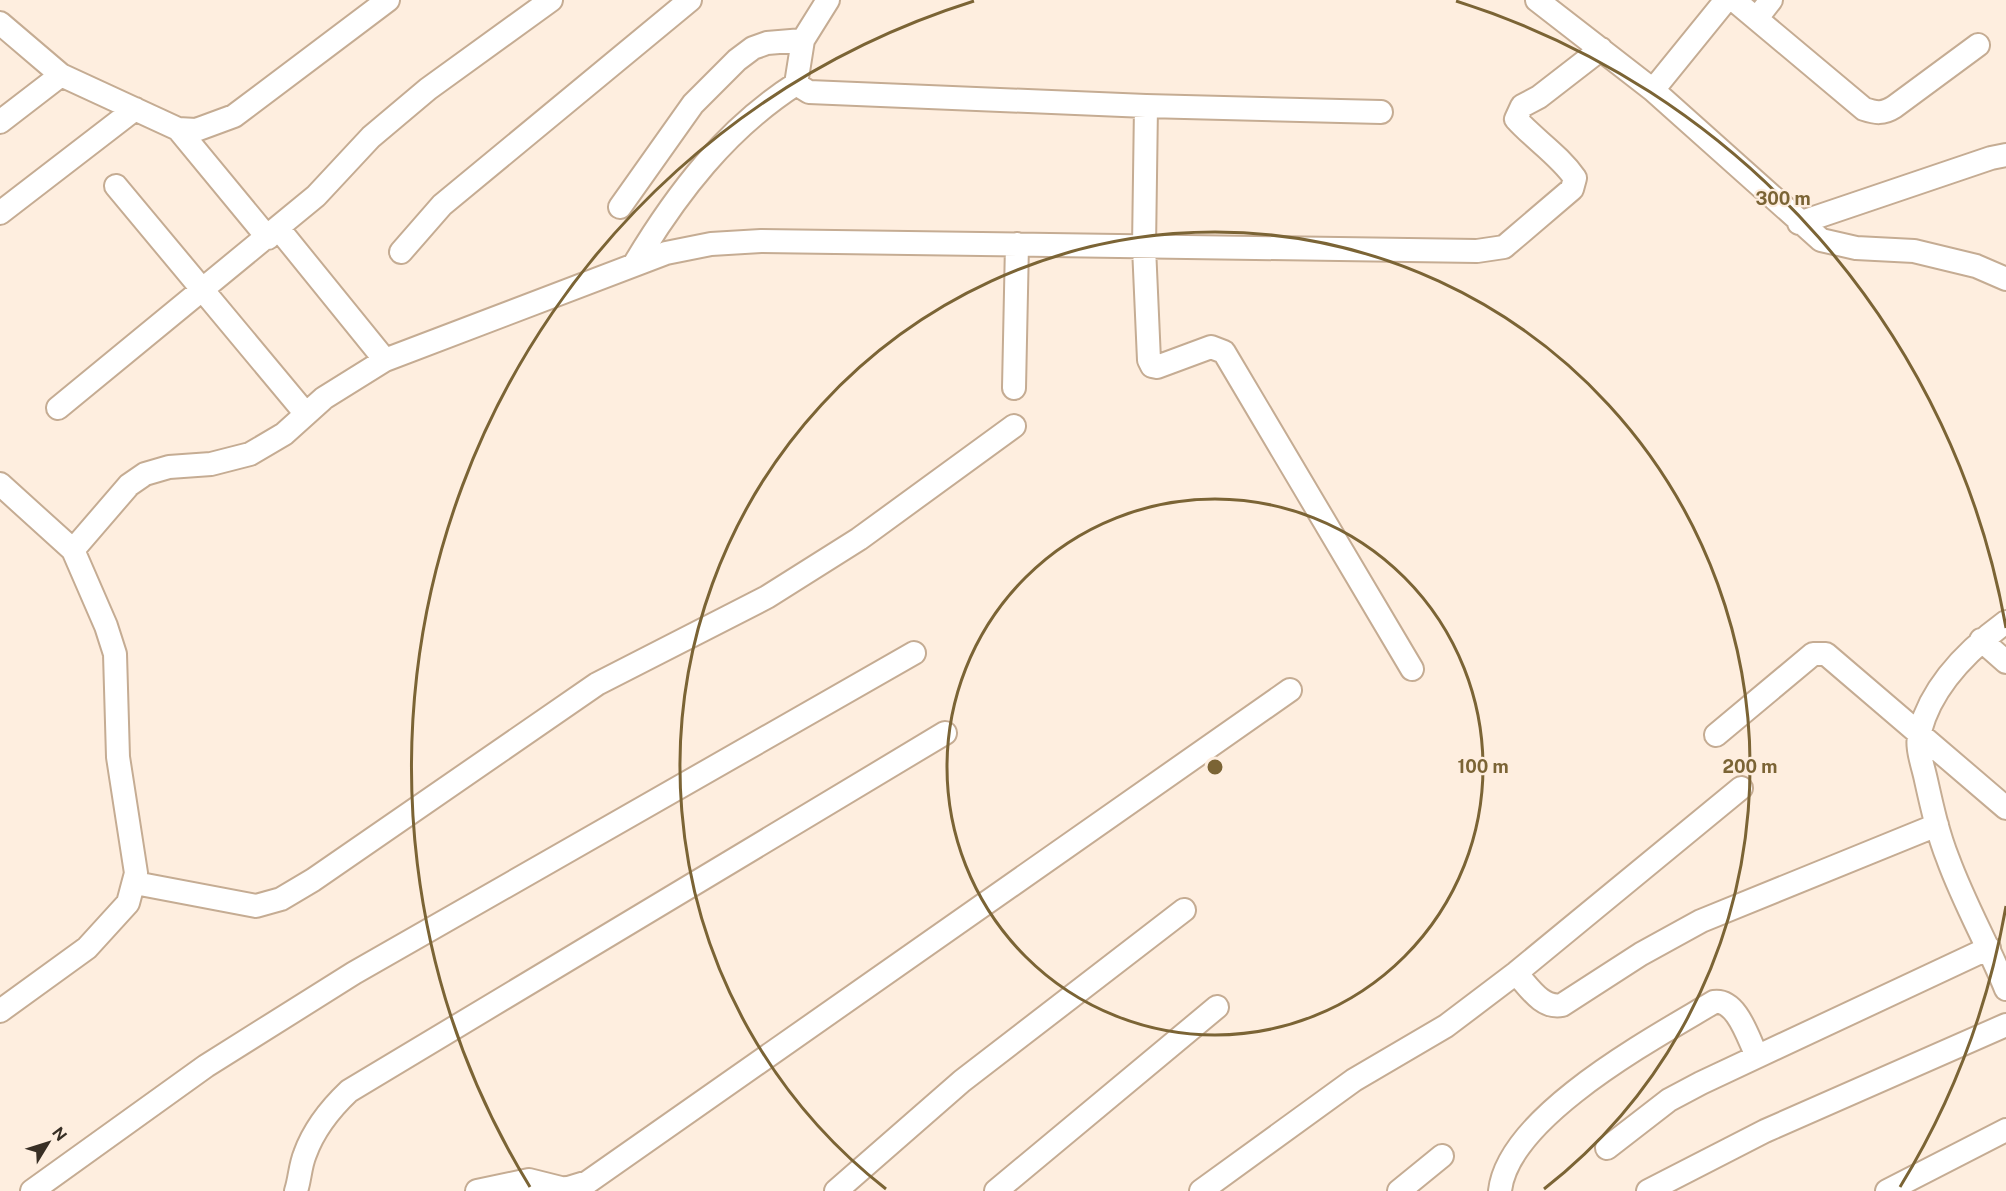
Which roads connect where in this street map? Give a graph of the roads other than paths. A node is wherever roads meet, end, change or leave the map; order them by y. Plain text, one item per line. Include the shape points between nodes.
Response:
1 (388, 0) edge
2 (551, 0) edge
3 (690, 0) edge
4 (1537, 0) edge
5 (1726, 0) edge
6 (1734, 0) edge
7 (1771, 0) edge
8 (820, 3) edge
9 (1756, 18) junction
10 (0, 23) edge
11 (803, 40) junction
12 (1978, 45) dead end
13 (1601, 49) junction
14 (61, 75) junction
15 (796, 84) junction
16 (1653, 90) junction
17 (1146, 106) junction
18 (135, 109) junction
19 (1381, 112) dead end
20 (0, 122) edge
21 (178, 129) junction
22 (2006, 155) edge
23 (116, 186) dead end
24 (620, 207) dead end
25 (0, 213) edge
26 (1799, 223) junction
27 (273, 233) junction
28 (1017, 244) junction
29 (1144, 247) junction
30 (401, 252) dead end
31 (634, 263) junction
32 (2006, 279) edge
33 (203, 290) junction
34 (385, 360) junction
35 (1014, 388) dead end
36 (58, 408) dead end
37 (306, 414) junction
38 (1014, 426) dead end
39 (0, 484) edge
40 (73, 550) junction
41 (2006, 622) edge
42 (1981, 640) junction
43 (914, 653) dead end
44 (2006, 662) edge
45 (1412, 669) dead end
46 (1290, 690) dead end
47 (945, 733) dead end
48 (1919, 733) junction
49 (1716, 735) dead end
50 (1741, 788) dead end
51 (2006, 808) edge
52 (1936, 825) junction
53 (135, 883) junction
54 (1184, 910) dead end
55 (1989, 948) junction
56 (1516, 973) junction
57 (2006, 989) edge
58 (1217, 1007) dead end
59 (0, 1011) edge
60 (2006, 1025) edge
61 (1757, 1056) junction
62 (2006, 1130) edge
63 (1607, 1148) dead end
64 (1442, 1156) dead end
65 (32, 1191) edge
66 (296, 1191) edge
67 (477, 1191) edge
68 (836, 1191) edge
69 (996, 1191) edge
70 (1201, 1191) edge
71 (1399, 1191) edge
72 (1500, 1191) edge
73 (1648, 1191) edge
74 (1887, 1191) edge

1 - 21 street via 234,116 204,128
2 - 27 street via 428,89 371,137 316,196
3 - 30 street via 442,205
4 - 13 street
5 - 16 street
6 - 9 street
7 - 9 street
8 - 11 street
9 - 12 street via 1864,109 1874,113 1894,107
10 - 14 street
11 - 15 street
11 - 24 street via 767,43 737,60 693,104
13 - 16 street
13 - 29 street via 1539,97 1521,106 1516,119 1575,178 1572,189 1504,247 1477,251
14 - 18 street
14 - 20 street
15 - 17 street via 809,92
15 - 31 street via 743,124 704,164 667,210
16 - 26 street via 1779,200
17 - 19 street
17 - 29 street
18 - 21 street
18 - 25 street
21 - 27 street
22 - 26 street
23 - 33 street
26 - 32 street via 1821,240 1856,248 1914,251 1976,266
27 - 33 street
27 - 34 street
28 - 29 street
28 - 31 street via 761,241 711,244
28 - 35 street
29 - 45 street via 1152,366 1211,347 1224,352
31 - 34 street
33 - 36 street
33 - 37 street
34 - 37 street via 324,398
37 - 40 street via 284,434 250,454 145,474 129,485
38 - 53 street via 860,539 767,597 597,684 281,899 256,906
39 - 40 street
40 - 53 street via 115,654 118,758
41 - 42 street
42 - 44 street
42 - 48 street via 1955,667 1930,705
43 - 65 street via 354,973 206,1066
46 - 67 street via 588,1182 565,1189 529,1180
47 - 66 street via 349,1091 316,1129 304,1155
48 - 49 street via 1819,652
48 - 51 street
48 - 52 street
50 - 56 street
52 - 55 street
52 - 56 street via 1701,921 1562,1005 1545,1004
53 - 59 street via 128,903 87,948
54 - 68 street via 962,1081
55 - 57 street
55 - 61 street
56 - 70 street via 1446,1026 1354,1080
58 - 69 street
60 - 73 street via 1765,1131
61 - 63 street via 1669,1100
61 - 72 street via 1732,1007 1714,1002 1580,1087 1537,1125 1508,1166
62 - 74 street
64 - 71 street

